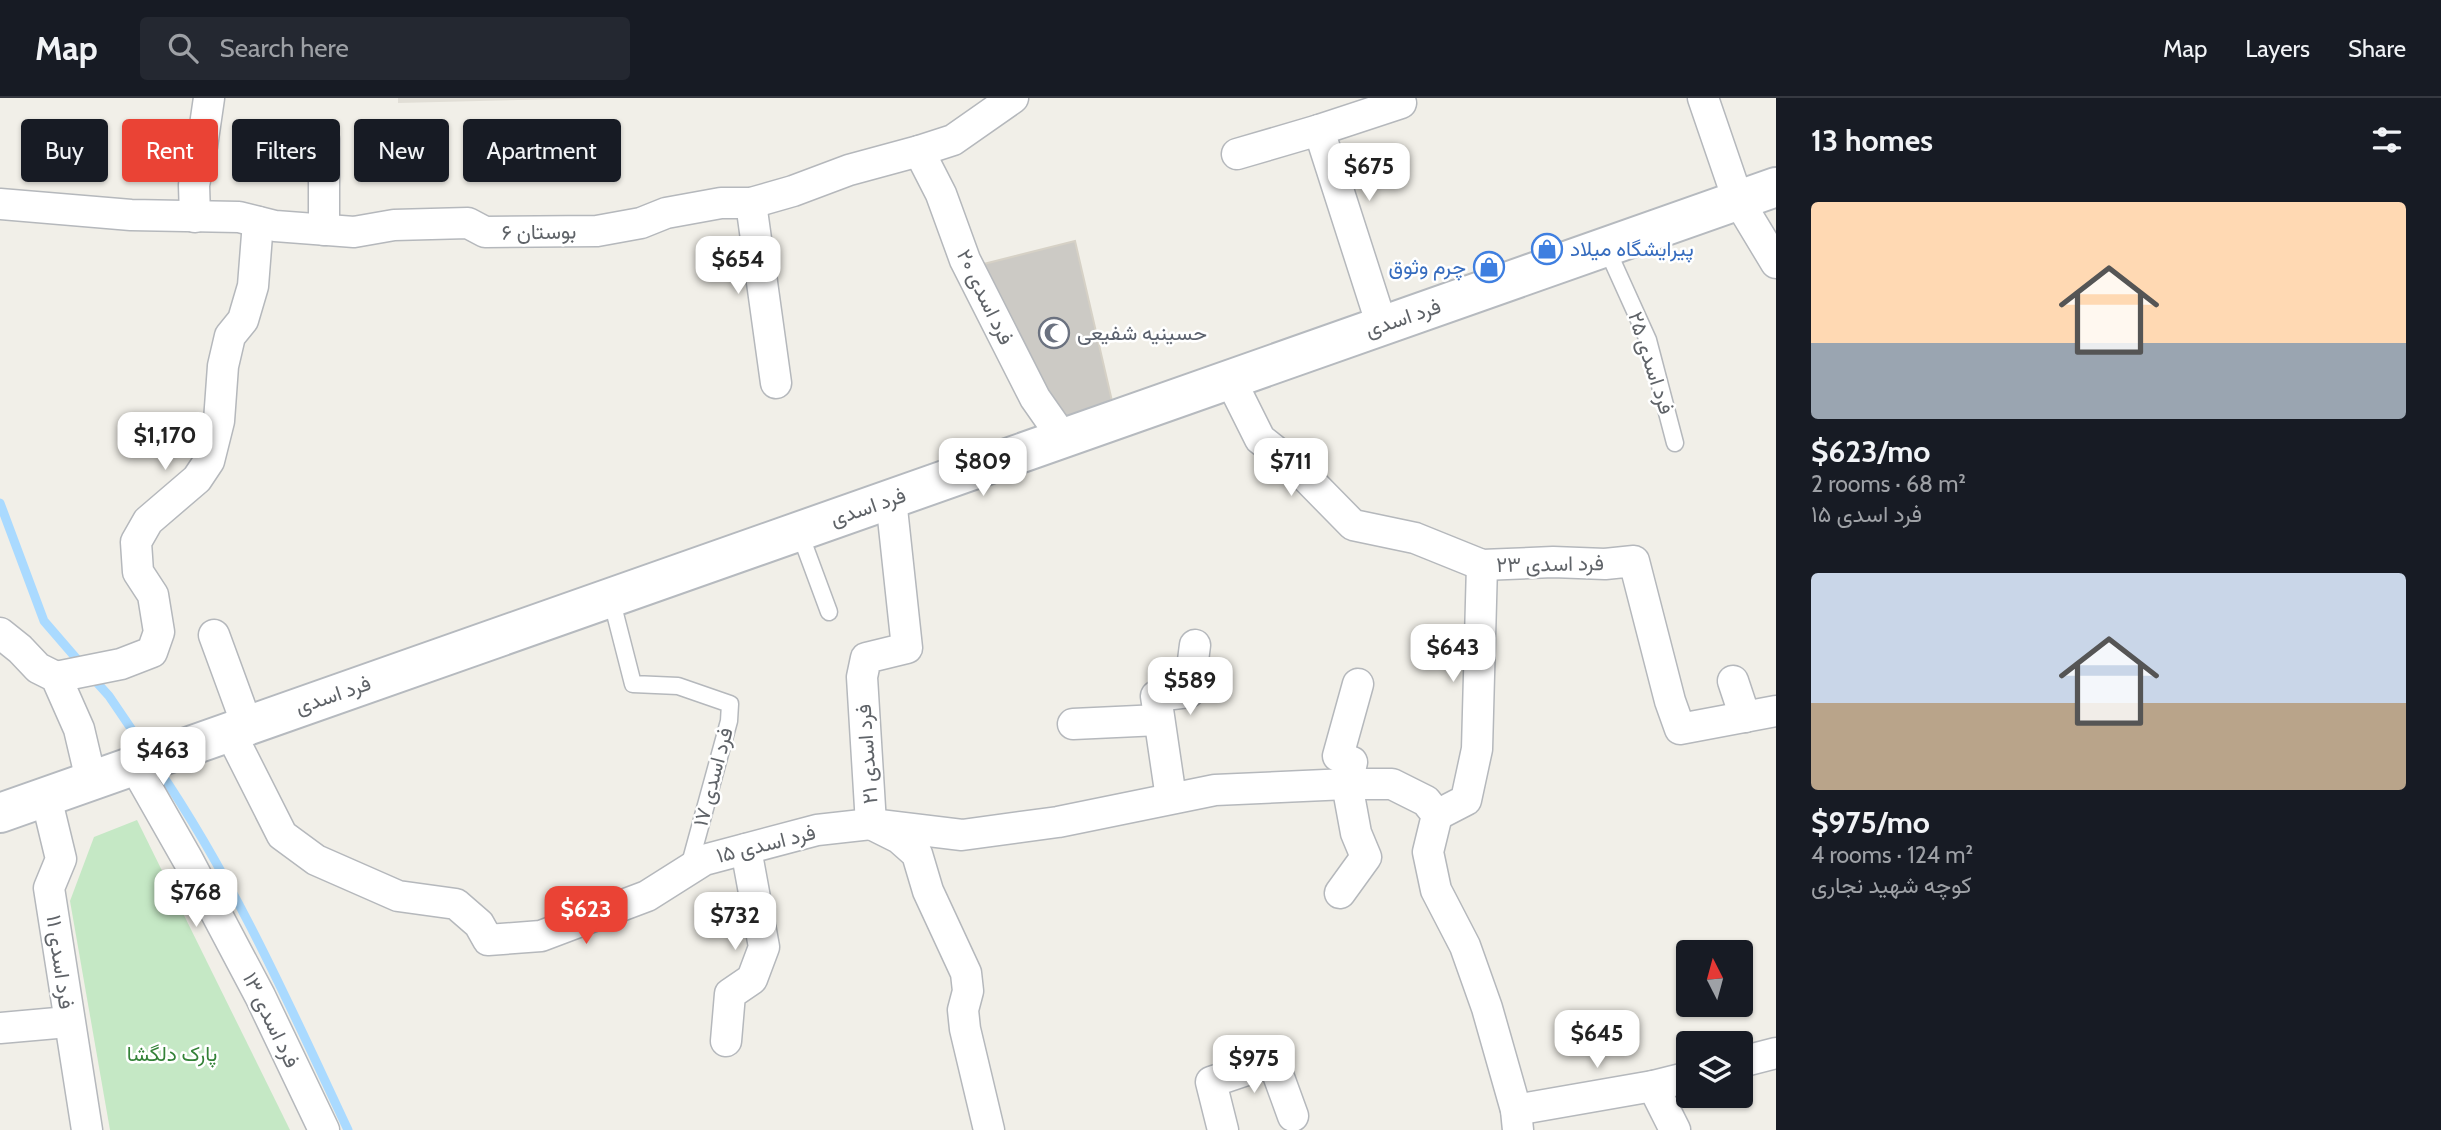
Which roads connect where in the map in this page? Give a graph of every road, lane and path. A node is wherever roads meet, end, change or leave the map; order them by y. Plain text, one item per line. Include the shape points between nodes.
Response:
1 (209, 98) edge
2 (1013, 98) edge
3 (1703, 98) edge
4 (1401, 103) dead end
5 (1319, 130) junction
6 (919, 151) junction
7 (1237, 154) dead end
8 (324, 182) edge
9 (1776, 187) edge
10 (1738, 200) junction
11 (751, 203) junction
12 (0, 204) edge
13 (195, 217) junction
14 (258, 222) junction
15 (324, 230) junction
16 (1606, 247) junction
17 (1776, 263) edge
18 (1382, 326) junction
19 (1230, 379) junction
20 (776, 383) dead end
21 (1063, 438) junction
22 (1675, 443) dead end
23 (891, 499) junction
24 (799, 531) junction
25 (1482, 565) junction
26 (611, 598) junction
27 (829, 612) dead end
28 (0, 633) edge
29 (215, 635) dead end
30 (1195, 645) dead end
31 (56, 677) junction
32 (1733, 681) dead end
33 (1358, 684) dead end
34 (1776, 711) edge
35 (1745, 717) junction
36 (1159, 720) junction
37 (1073, 724) dead end
38 (239, 729) junction
39 (147, 761) junction
40 (1347, 784) junction
41 (68, 789) junction
42 (1171, 798) junction
43 (0, 813) edge
44 (1437, 815) junction
45 (871, 824) junction
46 (746, 849) junction
47 (688, 870) junction
48 (1339, 893) dead end
49 (68, 1022) junction
50 (0, 1028) edge
51 (726, 1041) dead end
52 (1776, 1053) edge
53 (1753, 1059) edge
54 (1676, 1080) edge
55 (1653, 1086) junction
56 (1293, 1116) dead end
57 (1517, 1120) edge
58 (87, 1130) edge
59 (324, 1130) edge
60 (989, 1130) edge
61 (1223, 1130) edge
62 (1675, 1130) edge

1 - 13 street via 194,185
2 - 6 street, بوستان ۶ via 953,140
3 - 10 street
4 - 5 street
5 - 7 street
5 - 18 street
6 - 11 street, بوستان ۶
6 - 21 street, فرد اسدی ۲۰ via 942,194 965,260 1035,398
8 - 15 street
9 - 10 main road, فرد اسدی
10 - 16 main road, فرد اسدی
10 - 17 street
11 - 15 street, بوستان ۶ via 721,202 642,223 583,231 485,232 468,223
11 - 20 street
12 - 13 street, بوستان ۶
13 - 14 street, بوستان ۶
14 - 15 street, بوستان ۶
14 - 31 street via 253,286 243,320 230,336 209,461 197,479 148,520 136,542 138,572 153,595 159,632 152,652 121,664
16 - 18 main road, فرد اسدی
16 - 22 lane, فرد اسدی ۲۵ via 1648,340
18 - 19 main road, فرد اسدی
19 - 21 main road, فرد اسدی
19 - 25 street, فرد اسدی ۲۳ via 1260,439 1298,469 1353,525 1415,538
21 - 23 main road, فرد اسدی
23 - 24 main road, فرد اسدی
23 - 45 street, فرد اسدی ۲۱ via 907,648 866,658 862,677
24 - 26 main road, فرد اسدی
24 - 27 lane
25 - 35 street, فرد اسدی ۲۳ via 1634,561 1680,729
25 - 44 street via 1477,749 1466,800
26 - 38 main road, فرد اسدی
26 - 47 lane, فرد اسدی ۱۷ via 633,684 678,686 730,704
28 - 31 street via 38,668
29 - 38 street
30 - 36 street via 1189,692 1156,696
31 - 41 street, فرد اسدی ۱۱ via 79,729
32 - 35 street
33 - 40 street via 1338,755 1352,762
34 - 35 street, فرد اسدی ۲۳
36 - 37 street
36 - 42 street
38 - 39 main road, فرد اسدی
38 - 47 street, فرد اسدی ۱۵ via 282,835 316,860 398,896 456,904 479,924 488,940 541,936 647,896
39 - 41 main road, فرد اسدی
39 - 59 street, فرد اسدی ۱۳ via 188,860
40 - 42 street, فرد اسدی ۱۵ via 1215,790
40 - 44 street, فرد اسدی ۱۵ via 1392,784 1426,801
40 - 48 street via 1356,833 1366,857
41 - 43 main road, فرد اسدی
41 - 49 street, فرد اسدی ۱۱ via 61,859 49,888
42 - 45 street, فرد اسدی ۱۵ via 1058,822 962,835
44 - 57 street via 1428,852 1436,890 1465,946 1487,1008
45 - 46 street, فرد اسدی ۱۵ via 817,830
45 - 60 street, فرد اسدی ۲۱ via 918,854 928,891 966,973 968,991 962,1010
46 - 47 street, فرد اسدی ۱۵ via 704,860
46 - 51 street via 764,947 752,979 730,994
49 - 50 street
49 - 58 street, فرد اسدی ۱۱
52 - 53 street
54 - 55 street
55 - 57 street
55 - 62 street
56 - 61 street via 1273,1061 1211,1082

